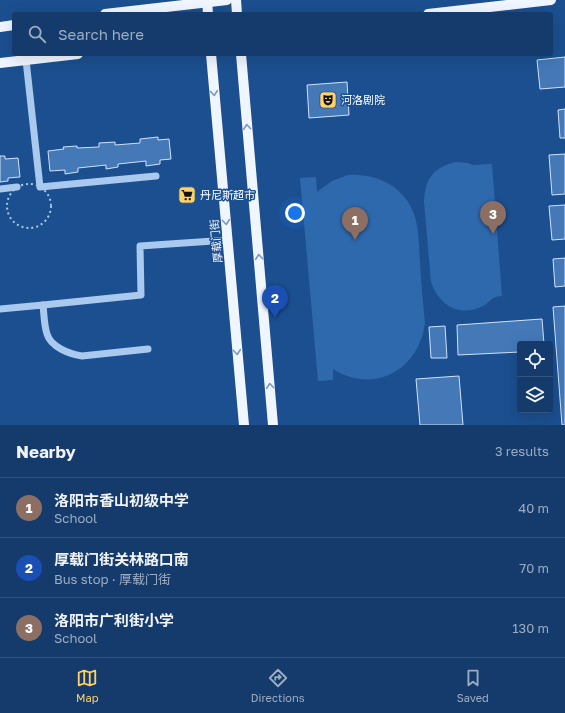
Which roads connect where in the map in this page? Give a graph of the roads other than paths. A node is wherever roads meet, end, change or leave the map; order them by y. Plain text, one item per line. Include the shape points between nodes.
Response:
1 (227, 0) edge
2 (236, 0) edge
3 (551, 0) edge
4 (207, 1) edge
5 (121, 12) edge
6 (208, 12) edge
7 (238, 12) edge
8 (446, 12) edge
9 (12, 25) edge
10 (0, 26) edge
11 (61, 56) edge
12 (211, 56) edge
13 (241, 56) edge
14 (26, 60) junction
15 (0, 63) edge
16 (156, 176) dead end
17 (17, 187) road end
18 (0, 189) edge
19 (228, 240) junction
20 (43, 305) junction
21 (0, 309) edge
22 (148, 349) dead end
23 (244, 425) edge
24 (273, 425) edge

1 - 4 main road
2 - 7 main road
3 - 8 main road
4 - 5 main road
4 - 6 main road
9 - 10 main road
11 - 14 main road
12 -> 19 main road, 厚载门街
24 -> 13 main road
14 - 15 main road
14 - 16 lane via 40,187
17 - 18 lane
19 - 20 lane via 140,246 141,295
19 -> 23 main road, 厚载门街
20 - 21 lane
20 - 22 lane via 50,340 72,354 82,356

